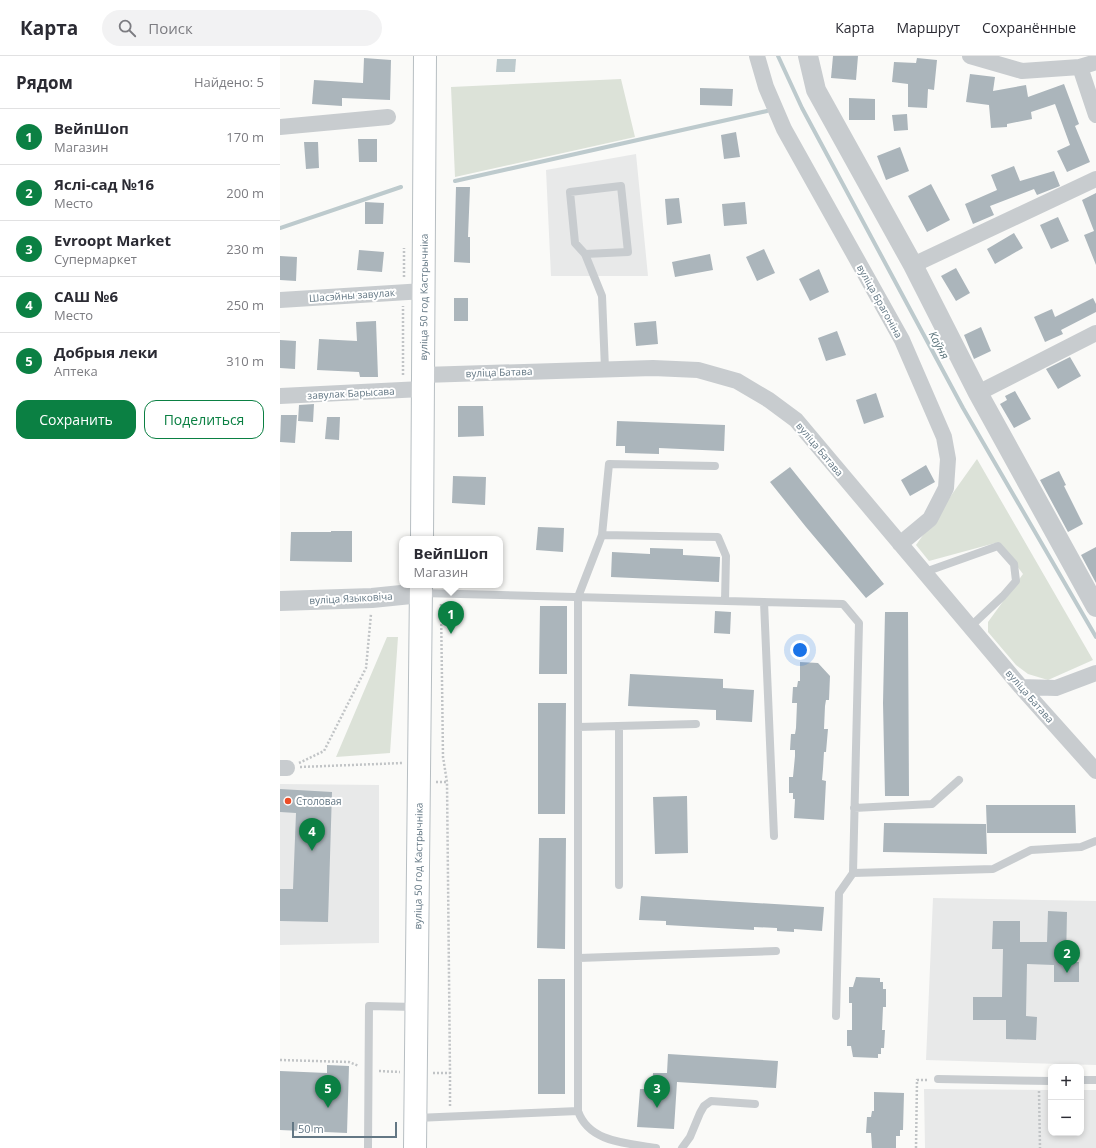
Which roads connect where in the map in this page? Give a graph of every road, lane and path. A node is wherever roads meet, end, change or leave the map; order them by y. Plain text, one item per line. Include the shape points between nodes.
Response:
1 (424, 56) edge
2 (757, 56) edge
3 (808, 56) edge
4 (970, 56) edge
5 (1096, 62) edge
6 (1080, 67) junction
7 (1096, 115) edge
8 (388, 117) dead end
9 (280, 127) edge
10 (1096, 179) edge
11 (586, 254) junction
12 (913, 265) junction
13 (424, 291) junction
14 (280, 300) edge
15 (1096, 333) edge
16 (605, 369) junction
17 (422, 382) junction
18 (978, 393) junction
19 (280, 396) edge
20 (715, 466) dead end
21 (602, 535) junction
22 (422, 536) edge
23 (900, 544) junction
24 (925, 572) junction
25 (428, 590) edge
26 (578, 597) junction
27 (372, 598) junction
28 (280, 601) edge
29 (725, 601) junction
30 (764, 602) junction
31 (1096, 607) edge
32 (971, 626) junction
33 (1091, 675) edge
34 (1021, 687) junction
35 (696, 724) dead end
36 (619, 726) junction
37 (578, 727) junction
38 (404, 763) dead end
39 (284, 768) edge
40 (1096, 771) edge
41 (959, 780) dead end
42 (854, 808) junction
43 (774, 836) dead end
44 (1096, 841) edge
45 (853, 873) junction
46 (619, 885) dead end
47 (776, 951) dead end
48 (579, 958) junction
49 (417, 1007) junction
50 (836, 1016) dead end
51 (280, 1060) edge
52 (368, 1071) junction
53 (450, 1073) dead end
54 (938, 1079) dead end
55 (916, 1080) dead end
56 (1084, 1080) edge
57 (1096, 1080) edge
58 (1038, 1081) junction
59 (1048, 1081) edge
60 (755, 1104) dead end
61 (578, 1111) junction
62 (416, 1118) junction
63 (368, 1148) edge
64 (415, 1148) edge
65 (656, 1148) edge
66 (682, 1148) edge
67 (916, 1148) edge
68 (1040, 1148) edge

1 - 13 main road, вуліца 50 год Кастрычніка
2 - 23 street, вуліца Брагоніна via 766,87 784,129 902,340 944,437 948,459 946,488 930,519
3 - 12 street via 816,90
4 - 6 street via 1022,71
5 - 6 street
6 - 7 street
8 - 9 street
10 - 12 street
11 - 11 lane via 575,243 570,192 621,186 628,252
11 - 16 lane via 602,296
12 - 18 street
13 - 14 street, Шасэйны завулак
13 - 17 main road, вуліца 50 год Кастрычніка
15 - 18 street
16 - 17 street, вуліца Батава
16 - 23 street, вуліца Батава via 698,370 737,382 769,400 796,420
17 - 19 street, завулак Барысава
17 - 22 main road, вуліца 50 год Кастрычніка
18 - 31 street
20 - 21 lane via 609,464
21 - 26 lane
21 - 29 lane via 718,537 726,556
23 - 24 street, вуліца Батава
24 - 32 street, вуліца Батава
24 - 32 lane via 998,546 1014,564 1016,581
25 - 26 lane
25 - 27 street, вуліца Языковіча
25 - 49 main road, вуліца 50 год Кастрычніка
25 - 53 path via 447,782
26 - 29 lane
26 - 37 lane
27 - 28 street, вуліца Языковіча
27 - 39 path via 366,668 324,751
29 - 30 lane
30 - 42 lane via 843,604 858,623
30 - 43 lane
32 - 34 street, вуліца Батава
33 - 34 street via 1056,688
34 - 40 street, вуліца Батава
35 - 36 lane
36 - 37 lane
36 - 46 lane
37 - 48 lane
38 - 39 path
41 - 42 lane via 932,804
42 - 45 lane
44 - 45 lane via 1081,847 1031,850 993,869
45 - 50 lane via 839,893
47 - 48 lane
48 - 61 lane
49 - 52 lane via 369,1006
49 - 62 main road, вуліца 50 год Кастрычніка
51 - 52 path via 349,1062
52 - 63 lane
54 - 58 lane
55 - 67 path
56 - 57 lane
58 - 59 lane
58 - 68 path
60 - 66 lane via 711,1101 704,1106
61 - 62 lane
61 - 65 lane via 581,1121 592,1132 608,1139
62 - 64 main road, вуліца 50 год Кастрычніка

